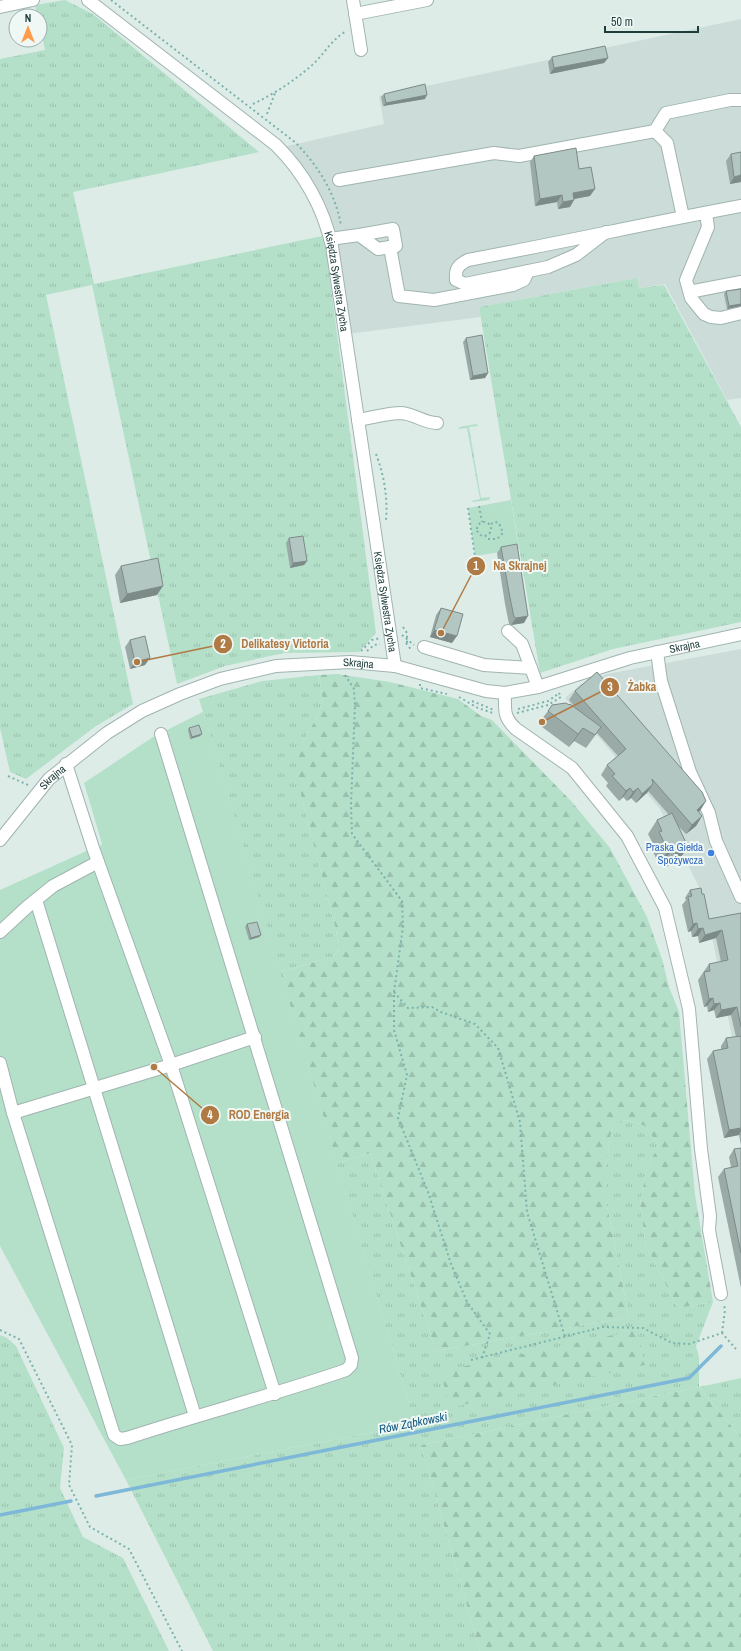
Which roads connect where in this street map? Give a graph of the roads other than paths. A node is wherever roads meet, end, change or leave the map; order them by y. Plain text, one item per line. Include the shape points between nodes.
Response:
1 (33, 0) edge
2 (353, 0) edge
3 (427, 0) edge
4 (91, 1) edge
5 (0, 7) edge
6 (356, 20) junction
7 (361, 50) dead end
8 (741, 100) edge
9 (655, 131) junction
10 (339, 180) dead end
11 (741, 206) edge
12 (706, 213) junction
13 (683, 217) junction
14 (606, 232) junction
15 (358, 235) junction
16 (330, 239) junction
17 (390, 247) junction
18 (528, 271) junction
19 (741, 282) edge
20 (687, 285) junction
21 (741, 314) edge
22 (358, 420) junction
23 (437, 423) dead end
24 (508, 631) dead end
25 (741, 634) edge
26 (421, 649) road end
27 (657, 652) junction
28 (395, 666) junction
29 (531, 668) junction
30 (538, 687) junction
31 (505, 693) junction
32 (161, 734) dead end
33 (66, 764) junction
34 (0, 840) edge
35 (98, 862) junction
36 (741, 897) edge
37 (36, 900) junction
38 (0, 932) edge
39 (255, 1037) junction
40 (0, 1063) edge
41 (171, 1065) junction
42 (93, 1088) junction
43 (13, 1113) junction
44 (721, 1294) road end
45 (275, 1394) junction
46 (194, 1416) junction

1 - 5 street
2 - 6 street
3 - 6 street
4 - 16 street, Księdza Sylwestra Zycha via 276,145 294,164 308,185
6 - 7 street
8 - 9 street via 666,113
9 - 10 street via 520,156 494,153
9 - 13 street via 667,143
11 - 12 street
12 - 13 street
12 - 20 street via 708,227
13 - 14 street
14 - 18 street via 576,256 548,267
14 - 18 street via 468,260 459,264 455,271 456,280 465,284
15 - 16 street
15 - 17 street via 378,250
15 - 17 street via 393,229 396,246
16 - 22 street, Księdza Sylwestra Zycha
17 - 18 street via 399,296 434,300 513,285 524,280
19 - 20 street via 694,291
20 - 21 street via 691,298 704,314 721,318
22 - 23 street via 401,413 427,423
22 - 28 street, Księdza Sylwestra Zycha
24 - 29 street via 522,644
25 - 27 street, Skrajna
26 - 29 street via 484,664
27 - 30 street, Skrajna via 603,665
27 - 36 street via 661,681 690,772 709,813 716,841
28 - 31 street, Skrajna via 486,692
28 - 33 street, Skrajna via 350,662 298,664 252,670 220,679 142,711 106,733
29 - 30 street
30 - 31 street, Skrajna
31 - 44 street via 507,720 572,768 623,830 665,908 689,1009 701,1149 710,1216 709,1230
32 - 39 street
33 - 34 street, Skrajna via 49,779
33 - 35 street
35 - 37 street via 53,886
35 - 41 street
37 - 38 street
37 - 42 street
39 - 41 street
39 - 45 street via 352,1358 351,1365 346,1370
40 - 43 street
41 - 42 street
41 - 45 street
42 - 43 street
42 - 46 street
43 - 46 street via 114,1435 120,1439 127,1438
45 - 46 street

